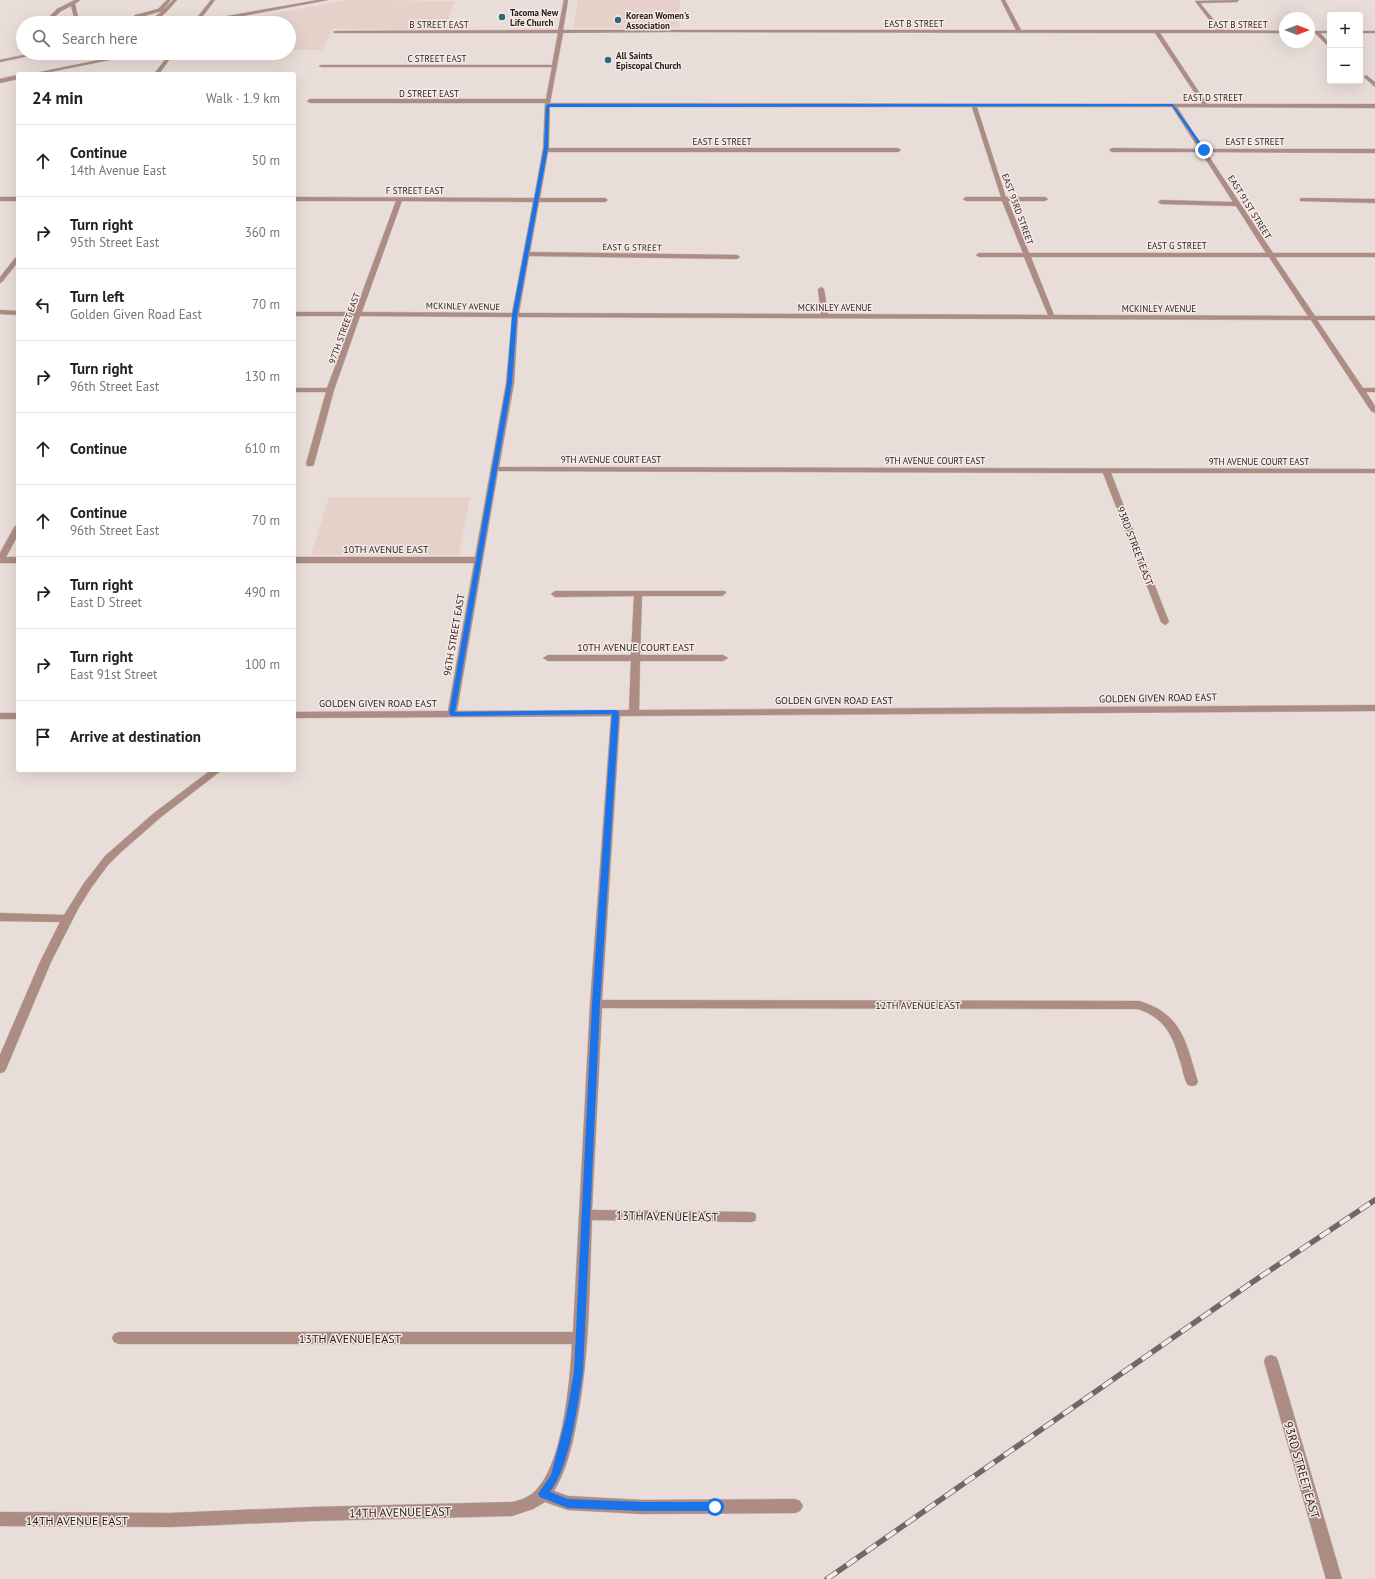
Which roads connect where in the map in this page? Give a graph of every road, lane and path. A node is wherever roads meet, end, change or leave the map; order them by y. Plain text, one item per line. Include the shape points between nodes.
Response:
1 (78, 0) edge
2 (169, 0) edge
3 (175, 0) edge
4 (213, 0) edge
5 (326, 0) edge
6 (566, 0) edge
7 (1003, 0) edge
8 (1238, 1) edge
9 (73, 4) junction
10 (53, 16) edge
11 (76, 16) edge
12 (138, 16) edge
13 (161, 16) edge
14 (201, 16) edge
15 (236, 16) edge
16 (1156, 31) junction
17 (335, 32) dead end
18 (544, 32) joint
19 (559, 32) junction
20 (1019, 32) junction
21 (1220, 32) junction
22 (1279, 32) edge
23 (1316, 32) joint
24 (1327, 32) edge
25 (1363, 32) edge
26 (1375, 32) edge
27 (1327, 45) edge
28 (16, 58) edge
29 (104, 60) edge
30 (166, 60) edge
31 (0, 61) edge
32 (321, 66) dead end
33 (553, 66) junction
34 (42, 72) edge
35 (158, 72) edge
36 (1366, 76) dead end
37 (16, 77) edge
38 (0, 80) edge
39 (1375, 85) edge
40 (310, 101) dead end
41 (548, 103) junction
42 (974, 105) junction
43 (1173, 105) junction
44 (1205, 105) junction
45 (1375, 106) edge
46 (546, 150) junction
47 (898, 150) dead end
48 (1112, 150) dead end
49 (1204, 150) junction
50 (1375, 151) edge
51 (0, 199) edge
52 (16, 199) edge
53 (296, 199) edge
54 (400, 199) junction
55 (966, 199) dead end
56 (1004, 199) junction
57 (1045, 199) dead end
58 (537, 200) junction
59 (604, 200) dead end
60 (1302, 200) dead end
61 (1375, 201) edge
62 (1161, 202) dead end
63 (1238, 204) junction
64 (526, 254) junction
65 (1270, 254) junction
66 (979, 255) dead end
67 (1026, 255) junction
68 (1375, 255) edge
69 (737, 257) dead end
70 (16, 261) edge
71 (0, 281) edge
72 (820, 289) dead end
73 (0, 312) edge
74 (16, 313) edge
75 (296, 314) edge
76 (359, 314) junction
77 (515, 316) junction
78 (825, 316) junction
79 (1052, 317) junction
80 (1313, 318) junction
81 (1375, 318) edge
82 (296, 390) edge
83 (330, 390) junction
84 (1362, 390) junction
85 (1375, 390) edge
86 (1375, 411) edge
87 (310, 464) dead end
88 (496, 469) junction
89 (1106, 470) junction
90 (1375, 471) edge
91 (16, 532) edge
92 (0, 560) edge
93 (16, 560) edge
94 (296, 560) edge
95 (478, 560) junction
96 (638, 593) junction
97 (722, 593) dead end
98 (555, 594) dead end
99 (1165, 622) dead end
100 (548, 658) dead end
101 (635, 658) junction
102 (723, 658) dead end
103 (1375, 708) edge
104 (616, 712) junction
105 (634, 712) junction
106 (452, 714) junction
107 (296, 715) edge
108 (0, 716) edge
109 (16, 716) edge
110 (213, 772) edge
111 (0, 917) edge
112 (67, 919) junction
113 (596, 1004) junction
114 (0, 1069) edge
115 (1192, 1082) dead end
116 (585, 1215) junction
117 (750, 1217) dead end
118 (119, 1338) dead end
119 (580, 1338) junction
120 (1271, 1361) dead end
121 (543, 1494) junction
122 (795, 1506) dead end
123 (0, 1520) edge
124 (1334, 1579) edge

1 - 9 street
2 - 12 street via 155,13
3 - 13 street
4 - 14 street
5 - 15 street
6 - 19 street
7 - 20 street
8 - 21 street via 1197,2
9 - 10 street
9 - 11 street
16 - 20 street, EAST B STREET
16 - 21 street, EAST B STREET
16 - 44 street
17 - 18 street, B STREET EAST
18 - 19 street, EAST B STREET
19 - 20 street, EAST B STREET
19 - 33 street
21 - 22 street, EAST B STREET
23 - 24 street
23 - 27 street
25 - 26 street
28 - 31 street
29 - 34 street
30 - 35 street
32 - 33 street, C STREET EAST
33 - 41 street
36 - 39 street
37 - 38 street
40 - 41 street, D STREET EAST
41 - 42 street, EAST D STREET
41 - 46 street, 96TH STREET EAST
42 - 43 street, EAST D STREET
42 - 56 street, EAST 93RD STREET
43 - 44 street, EAST D STREET
43 - 49 street, EAST 91ST STREET
44 - 45 street, EAST D STREET
46 - 47 street, EAST E STREET
46 - 58 street, 96TH STREET EAST
48 - 49 street, EAST E STREET
49 - 50 street, EAST E STREET
49 - 63 street, EAST 91ST STREET
51 - 52 street
53 - 54 street, F STREET EAST
54 - 58 street, F STREET EAST
54 - 76 street, 97TH STREET EAST
55 - 56 street
56 - 57 street
56 - 67 street, EAST 93RD STREET
58 - 59 street, F STREET EAST
58 - 64 street, 96TH STREET EAST
60 - 61 street
62 - 63 street
63 - 65 street, EAST 91ST STREET
64 - 69 street, EAST G STREET
64 - 77 street, 96TH STREET EAST
65 - 67 street, EAST G STREET
65 - 68 street, EAST G STREET
65 - 80 street, EAST 91ST STREET
66 - 67 street, EAST G STREET
67 - 79 street, EAST 93RD STREET
70 - 71 street
72 - 78 street
73 - 74 street
75 - 76 street, MCKINLEY AVENUE
76 - 77 street, MCKINLEY AVENUE
76 - 83 street, 97TH STREET EAST
77 - 78 street, MCKINLEY AVENUE
77 - 88 street, 96TH STREET EAST via 510,383
78 - 79 street, MCKINLEY AVENUE
79 - 80 street, MCKINLEY AVENUE
80 - 81 street, MCKINLEY AVENUE
80 - 84 street, EAST 91ST STREET
82 - 83 street
83 - 87 street, 97TH STREET EAST
84 - 85 street
84 - 86 street, EAST 91ST STREET
88 - 89 street, 9TH AVENUE COURT EAST
88 - 95 street, 96TH STREET EAST
89 - 90 street, 9TH AVENUE COURT EAST
89 - 99 street, 93RD STREET EAST
91 - 92 street
92 - 93 street
94 - 95 street, 10TH AVENUE EAST
95 - 106 street, 96TH STREET EAST
96 - 97 street
96 - 98 street
96 - 101 street
100 - 101 street, 10TH AVENUE COURT EAST
101 - 102 street, 10TH AVENUE COURT EAST
101 - 105 street
103 - 105 street, GOLDEN GIVEN ROAD EAST
104 - 105 street, GOLDEN GIVEN ROAD EAST
104 - 106 street, GOLDEN GIVEN ROAD EAST
104 - 113 street
106 - 107 street, GOLDEN GIVEN ROAD EAST
108 - 109 street
110 - 112 street via 138,830 105,862 82,892
111 - 112 street
112 - 114 street via 29,999
113 - 115 street, 12TH AVENUE EAST via 1139,1005 1161,1013 1173,1027
113 - 116 street
116 - 117 street, 13TH AVENUE EAST
116 - 119 street
118 - 119 street, 13TH AVENUE EAST
119 - 121 street via 578,1372 570,1417 555,1477
120 - 124 street, 93RD STREET EAST
121 - 122 street via 568,1503 644,1507
121 - 123 street, 14TH AVENUE EAST via 529,1504 512,1509 170,1520

